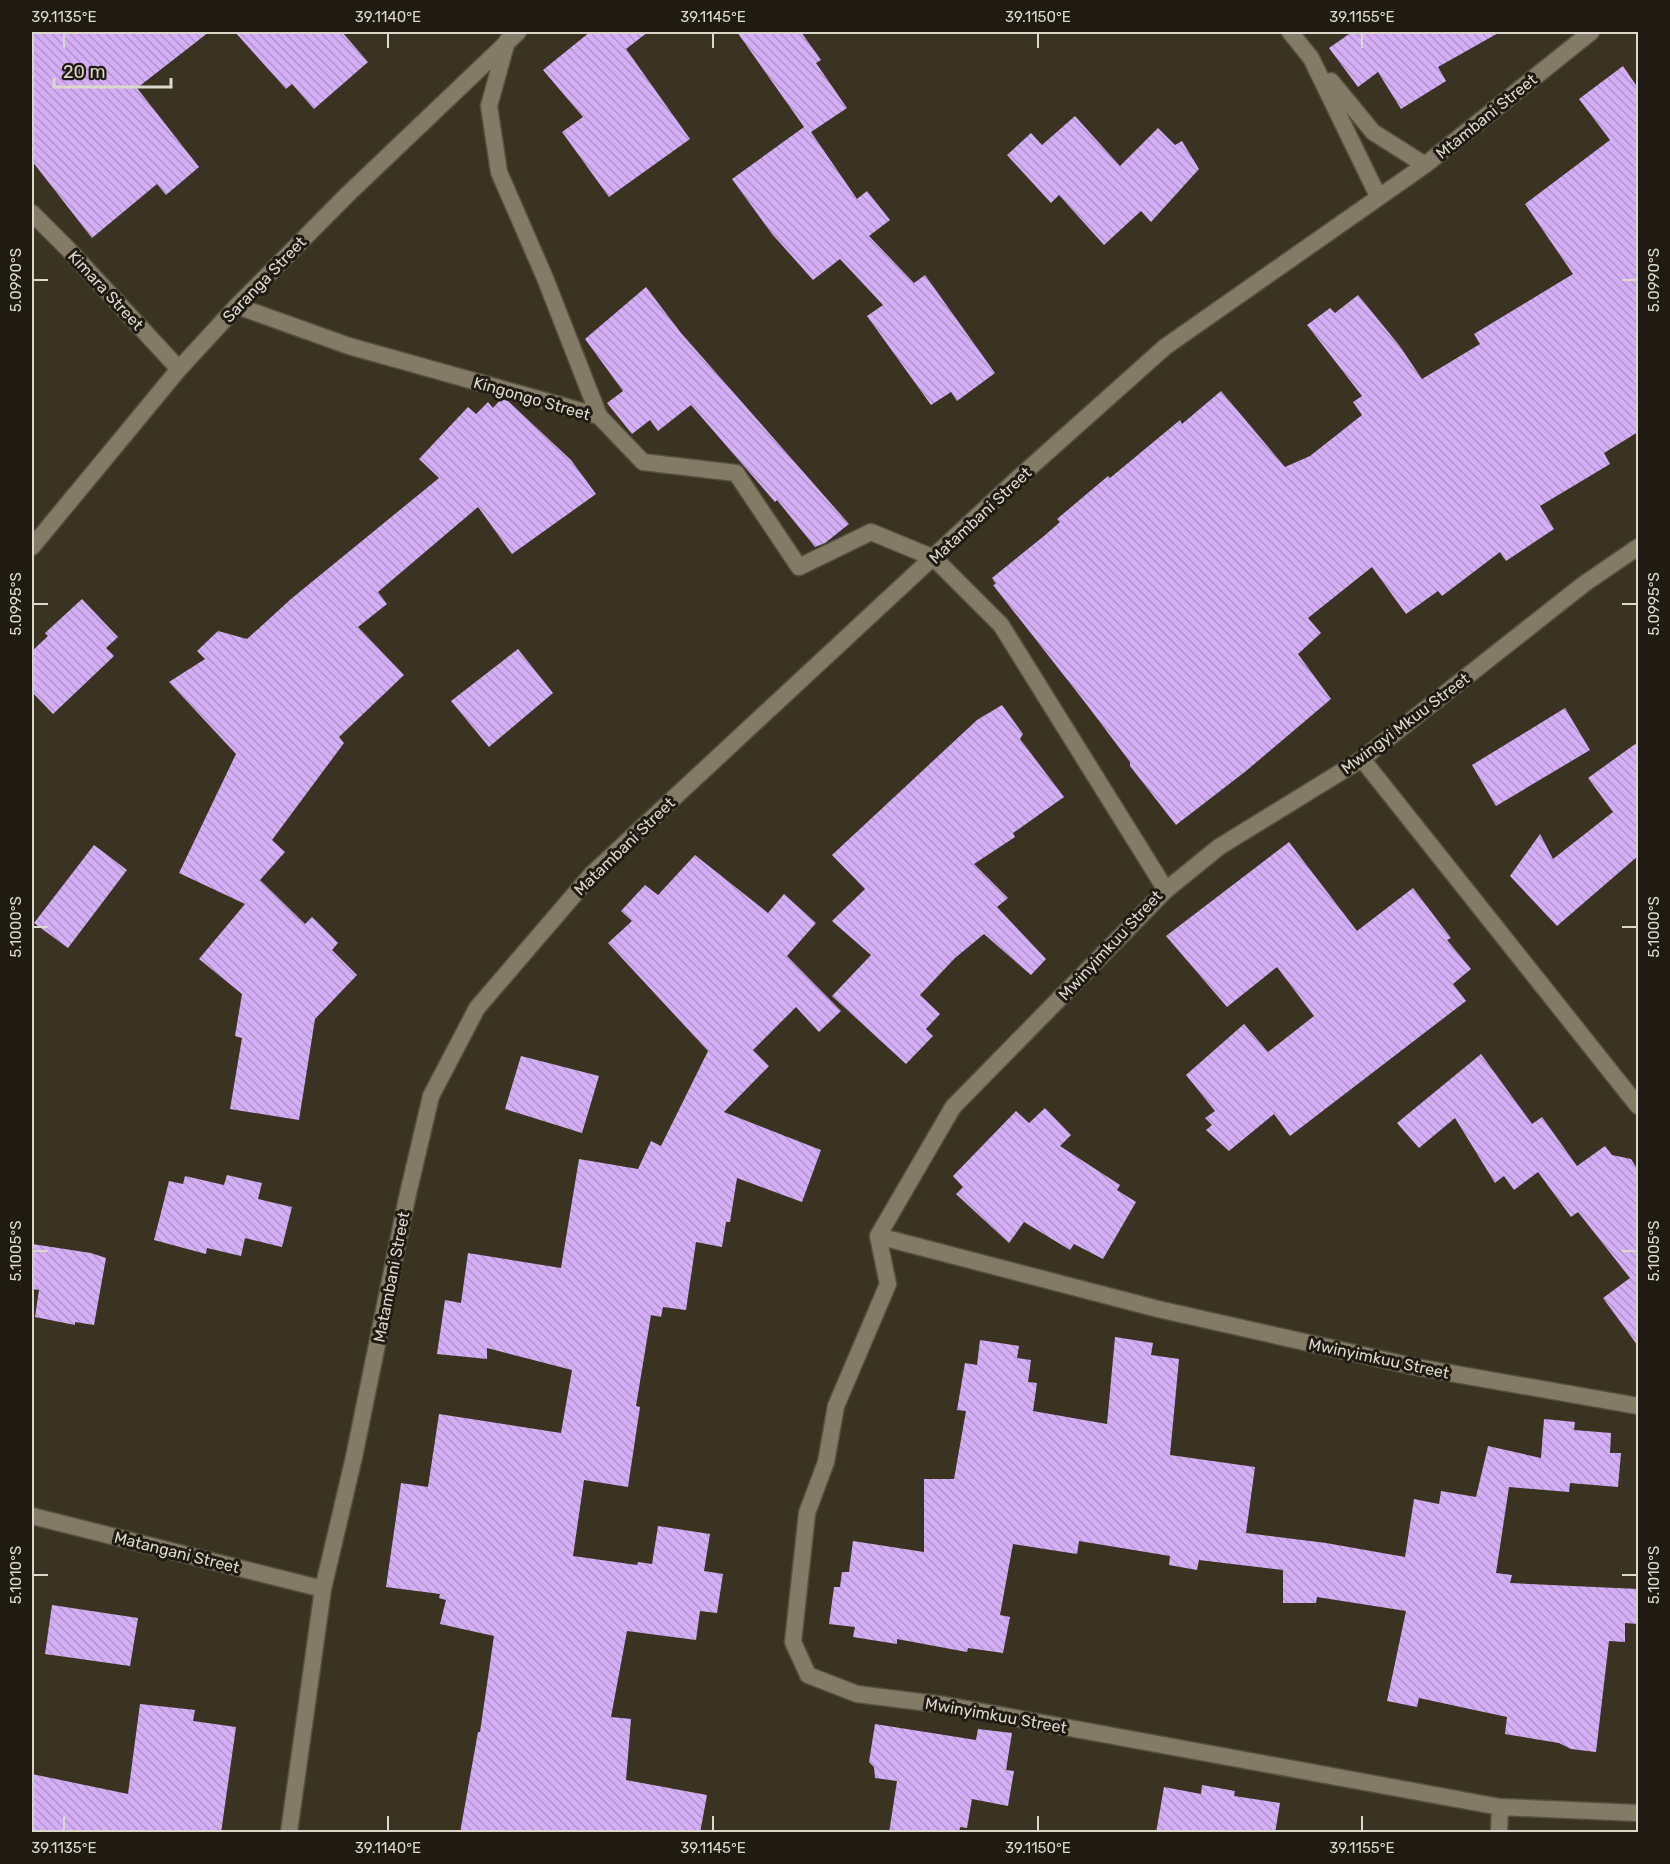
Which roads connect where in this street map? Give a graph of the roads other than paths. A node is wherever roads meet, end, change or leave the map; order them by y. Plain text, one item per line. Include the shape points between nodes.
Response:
1 (1290, 32) edge
2 (1591, 32) edge
3 (513, 36) edge
4 (1311, 58) junction
5 (1425, 165) junction
6 (1378, 196) junction
7 (32, 213) edge
8 (237, 306) junction
9 (178, 369) junction
10 (599, 416) junction
11 (32, 547) edge
12 (1638, 547) edge
13 (934, 558) junction
14 (1362, 759) junction
15 (1166, 890) junction
16 (1638, 1106) edge
17 (878, 1236) junction
18 (1638, 1406) edge
19 (32, 1516) edge
20 (323, 1589) junction
21 (1500, 1807) junction
22 (1638, 1813) edge
23 (289, 1833) edge
24 (1498, 1833) edge

1 - 4 street
2 - 5 street, Mtambani Street
3 - 8 street, Saranga Street
3 - 10 street via 489,106 499,172
4 - 5 street via 1373,132
4 - 6 street
5 - 6 street, Mtambani Street
6 - 13 street, Matambani Street via 1165,346
7 - 9 street, Kimara Street
8 - 9 street, Saranga Street
8 - 10 street, Kingongo Street via 349,346
9 - 11 street, Saranga Street
10 - 13 street, Kingongo Street via 644,462 736,473 799,567 871,532
12 - 14 street, Mwingyi Mkuu Street via 1584,584
13 - 15 street, Mwinyimkuu Street via 1001,625
13 - 20 street, Matambani Street via 591,874 477,1008 431,1096
14 - 15 street, Mwingyi Mkuu Street via 1220,847
14 - 16 street
15 - 17 street, Mwinyimkuu Street via 952,1107
17 - 18 street, Mwinyimkuu Street via 1158,1309 1382,1360
17 - 21 street, Mwinyimkuu Street via 888,1284 836,1406 826,1462 807,1514 794,1642 808,1675 857,1694 945,1705
19 - 20 street, Matangani Street
20 - 23 street, Matambani Street
21 - 22 street, Mwinyimkuu Street
21 - 24 street

